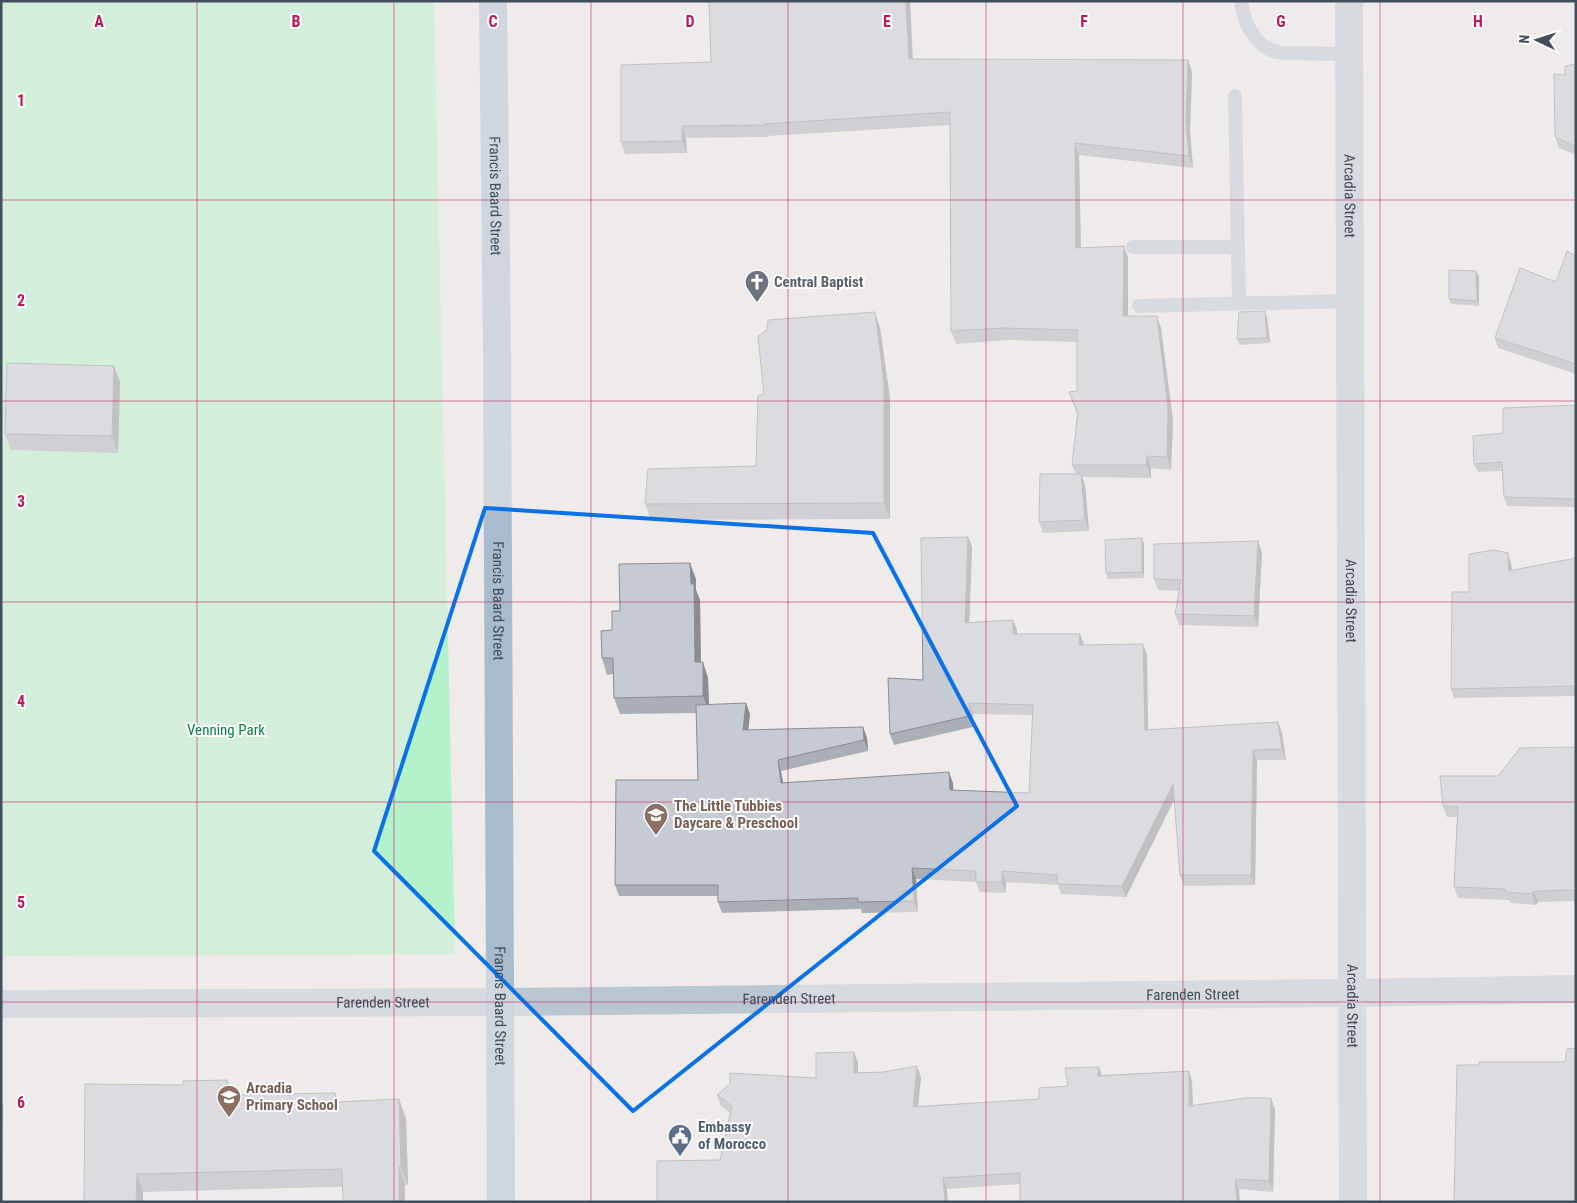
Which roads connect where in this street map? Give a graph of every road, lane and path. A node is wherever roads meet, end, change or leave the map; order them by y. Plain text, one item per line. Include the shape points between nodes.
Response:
1 (493, 1) edge
2 (1240, 1) edge
3 (1349, 1) edge
4 (1349, 54) junction
5 (1235, 96) dead end
6 (1133, 247) dead end
7 (1237, 247) junction
8 (1350, 301) junction
9 (1239, 304) junction
10 (1139, 306) dead end
11 (1576, 989) edge
12 (1352, 993) junction
13 (499, 1002) junction
14 (1, 1004) edge
15 (501, 1202) edge
16 (1353, 1202) edge

1 - 13 main road, Francis Baard Street via 498,372
2 - 4 lane via 1251,32 1272,51
3 - 4 street, Arcadia Street
4 - 8 street, Arcadia Street
5 - 7 lane
6 - 7 lane
7 - 9 lane
8 - 9 lane
8 - 12 street, Arcadia Street
9 - 10 lane
11 - 12 street, Farenden Street
12 - 13 street, Farenden Street
12 - 16 street, Arcadia Street
13 - 14 street, Farenden Street
13 - 15 main road, Francis Baard Street

